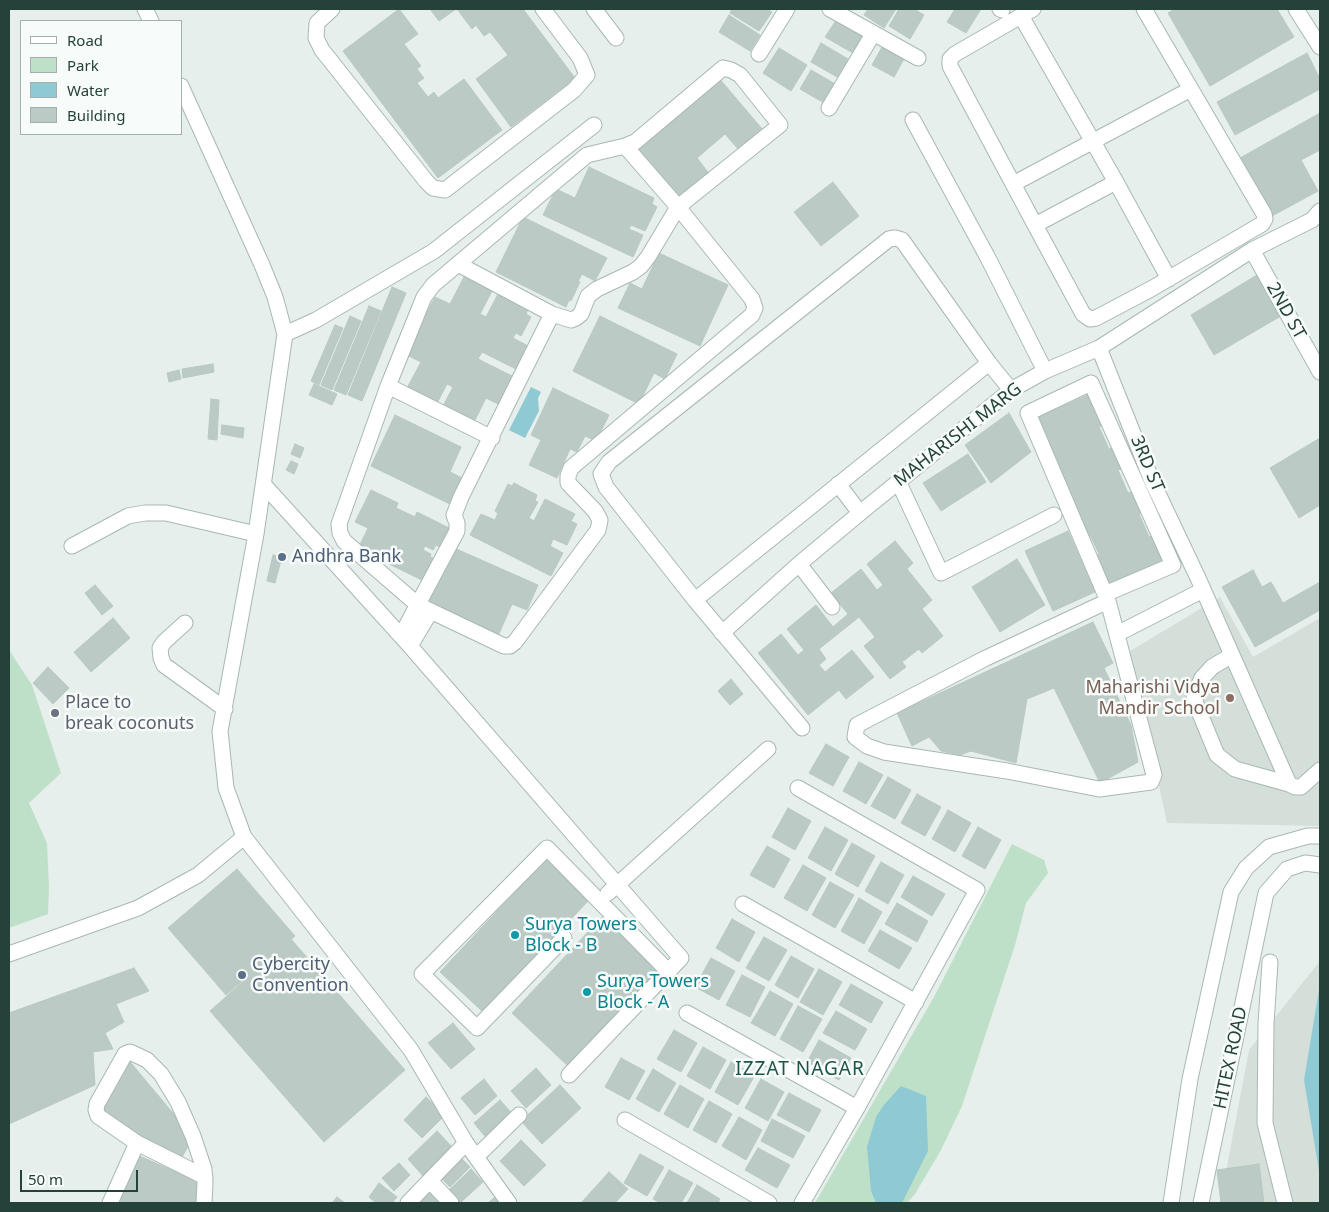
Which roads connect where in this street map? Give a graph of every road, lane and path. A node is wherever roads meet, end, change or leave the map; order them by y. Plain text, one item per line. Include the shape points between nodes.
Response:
1 (332, 9) edge
2 (543, 9) edge
3 (594, 9) edge
4 (787, 9) edge
5 (830, 9) edge
6 (1144, 9) edge
7 (1296, 9) edge
8 (1027, 12) edge
9 (873, 34) junction
10 (616, 38) dead end
11 (1320, 47) edge
12 (760, 54) dead end
13 (918, 58) dead end
14 (182, 88) edge
15 (1191, 89) junction
16 (829, 108) dead end
17 (913, 120) dead end
18 (594, 125) dead end
19 (1092, 141) junction
20 (625, 146) junction
21 (1116, 182) junction
22 (1013, 184) junction
23 (678, 208) junction
24 (1320, 211) edge
25 (1035, 225) junction
26 (1252, 250) junction
27 (458, 264) junction
28 (1176, 275) junction
29 (1192, 288) junction
30 (1151, 289) junction
31 (1163, 307) junction
32 (552, 314) junction
33 (285, 334) junction
34 (1099, 348) junction
35 (989, 363) junction
36 (1045, 371) junction
37 (1320, 372) edge
38 (388, 386) junction
39 (1011, 390) junction
40 (492, 438) junction
41 (1150, 476) junction
42 (898, 481) junction
43 (1135, 482) junction
44 (838, 484) junction
45 (264, 485) junction
46 (860, 513) junction
47 (1054, 514) dead end
48 (256, 534) junction
49 (72, 546) dead end
50 (799, 564) junction
51 (1201, 584) junction
52 (694, 600) junction
53 (832, 607) dead end
54 (424, 608) junction
55 (185, 623) dead end
56 (722, 633) junction
57 (1117, 634) junction
58 (406, 641) junction
59 (1232, 655) junction
60 (224, 709) junction
61 (802, 728) dead end
62 (768, 748) dead end
63 (1320, 770) edge
64 (1289, 784) junction
65 (798, 788) dead end
66 (1320, 836) edge
67 (244, 837) junction
68 (1320, 864) edge
69 (612, 889) junction
70 (743, 904) dead end
71 (564, 938) dead end
72 (9, 954) edge
73 (1270, 962) dead end
74 (668, 971) junction
75 (916, 1002) junction
76 (687, 1013) dead end
77 (569, 1074) dead end
78 (857, 1108) junction
79 (519, 1116) dead end
80 (625, 1120) dead end
81 (466, 1143) junction
82 (137, 1144) junction
83 (476, 1157) junction
84 (205, 1177) junction
85 (430, 1181) junction
86 (110, 1203) edge
87 (204, 1203) edge
88 (408, 1203) edge
89 (451, 1203) edge
90 (509, 1203) edge
91 (769, 1203) edge
92 (802, 1203) edge
93 (1171, 1203) edge
94 (1201, 1203) edge
95 (1285, 1203) edge

1 - 2 street via 318,23 316,38 322,50 426,181 434,188 445,190 574,90 587,75 580,58
3 - 10 street
4 - 12 street
5 - 9 street
6 - 15 street
7 - 11 street
8 - 19 street
8 - 22 street via 950,59 950,66
9 - 13 street
9 - 16 street
14 - 33 street via 275,296
15 - 19 street
15 - 28 street via 1265,219 1262,224
17 - 36 street
18 - 33 street via 434,251 316,320
19 - 21 street
19 - 22 street
20 - 23 street
20 - 23 street via 635,142 723,68 740,75 780,125
20 - 27 street via 587,155
21 - 25 street
21 - 28 street
22 - 25 street
23 - 32 street via 641,266 588,296 576,318 571,320
23 - 54 street via 752,299 755,308 752,315 571,468 568,483 595,511 600,520 598,530 515,642 504,646
24 - 26 street, MAHARISHI MARG via 1312,220
25 - 30 street via 1083,314 1090,319
26 - 29 street, MAHARISHI MARG
26 - 37 street, 2ND ST
27 - 32 street
27 - 38 street via 428,291
28 - 29 street
28 - 30 street
29 - 31 street, MAHARISHI MARG
30 - 31 street
31 - 34 street, MAHARISHI MARG
32 - 40 street
33 - 45 street
34 - 36 street, MAHARISHI MARG
34 - 41 street, 3RD ST
35 - 39 street
35 - 44 street
35 - 52 street via 902,240 889,239 609,462 601,474 606,488
36 - 39 street, MAHARISHI MARG
38 - 40 street
38 - 54 street via 339,524 340,533 344,541
39 - 42 street, MAHARISHI MARG
40 - 54 street via 454,515 457,531
41 - 43 street
41 - 51 street, 3RD ST
42 - 46 street, MAHARISHI MARG
42 - 47 street via 941,573
43 - 43 street via 1173,565 1105,594 1028,413 1090,383
44 - 46 street
44 - 52 street
45 - 48 street
45 - 58 street
46 - 50 street, MAHARISHI MARG
48 - 49 street via 166,513 145,513 128,516
48 - 60 street
50 - 53 street
50 - 56 street, MAHARISHI MARG
51 - 57 street
51 - 59 street, 3RD ST
52 - 56 street
54 - 58 street
55 - 60 street via 160,648 164,665
56 - 61 street
57 - 57 street via 1108,601 984,659 857,725 856,737 867,746 884,752 1099,789 1151,782 1154,775
58 - 69 street
59 - 64 street, 3RD ST
59 - 64 street via 1212,667 1202,678 1194,696 1217,755 1236,769
60 - 67 street via 220,731 226,788
62 - 69 street
63 - 64 street via 1301,787
65 - 75 street via 977,890
66 - 93 street via 1308,836 1269,847 1246,868 1231,892 1190,1079
67 - 72 street via 198,875 138,908
67 - 81 street via 411,1050
68 - 94 street, HITEX ROAD via 1305,863 1287,869 1266,893
69 - 74 street via 680,958
70 - 75 street
71 - 74 street via 477,1028 422,974 547,848
73 - 95 street via 1265,1122
74 - 77 street
75 - 78 street
76 - 78 street
78 - 92 street
79 - 83 street
80 - 91 street
81 - 83 street
81 - 85 street
82 - 84 street
82 - 84 street via 98,1116 96,1110 96,1104 125,1054 130,1052 147,1060 161,1074 178,1102 193,1136
82 - 86 street
83 - 90 street
84 - 87 street
85 - 88 street
85 - 89 street

